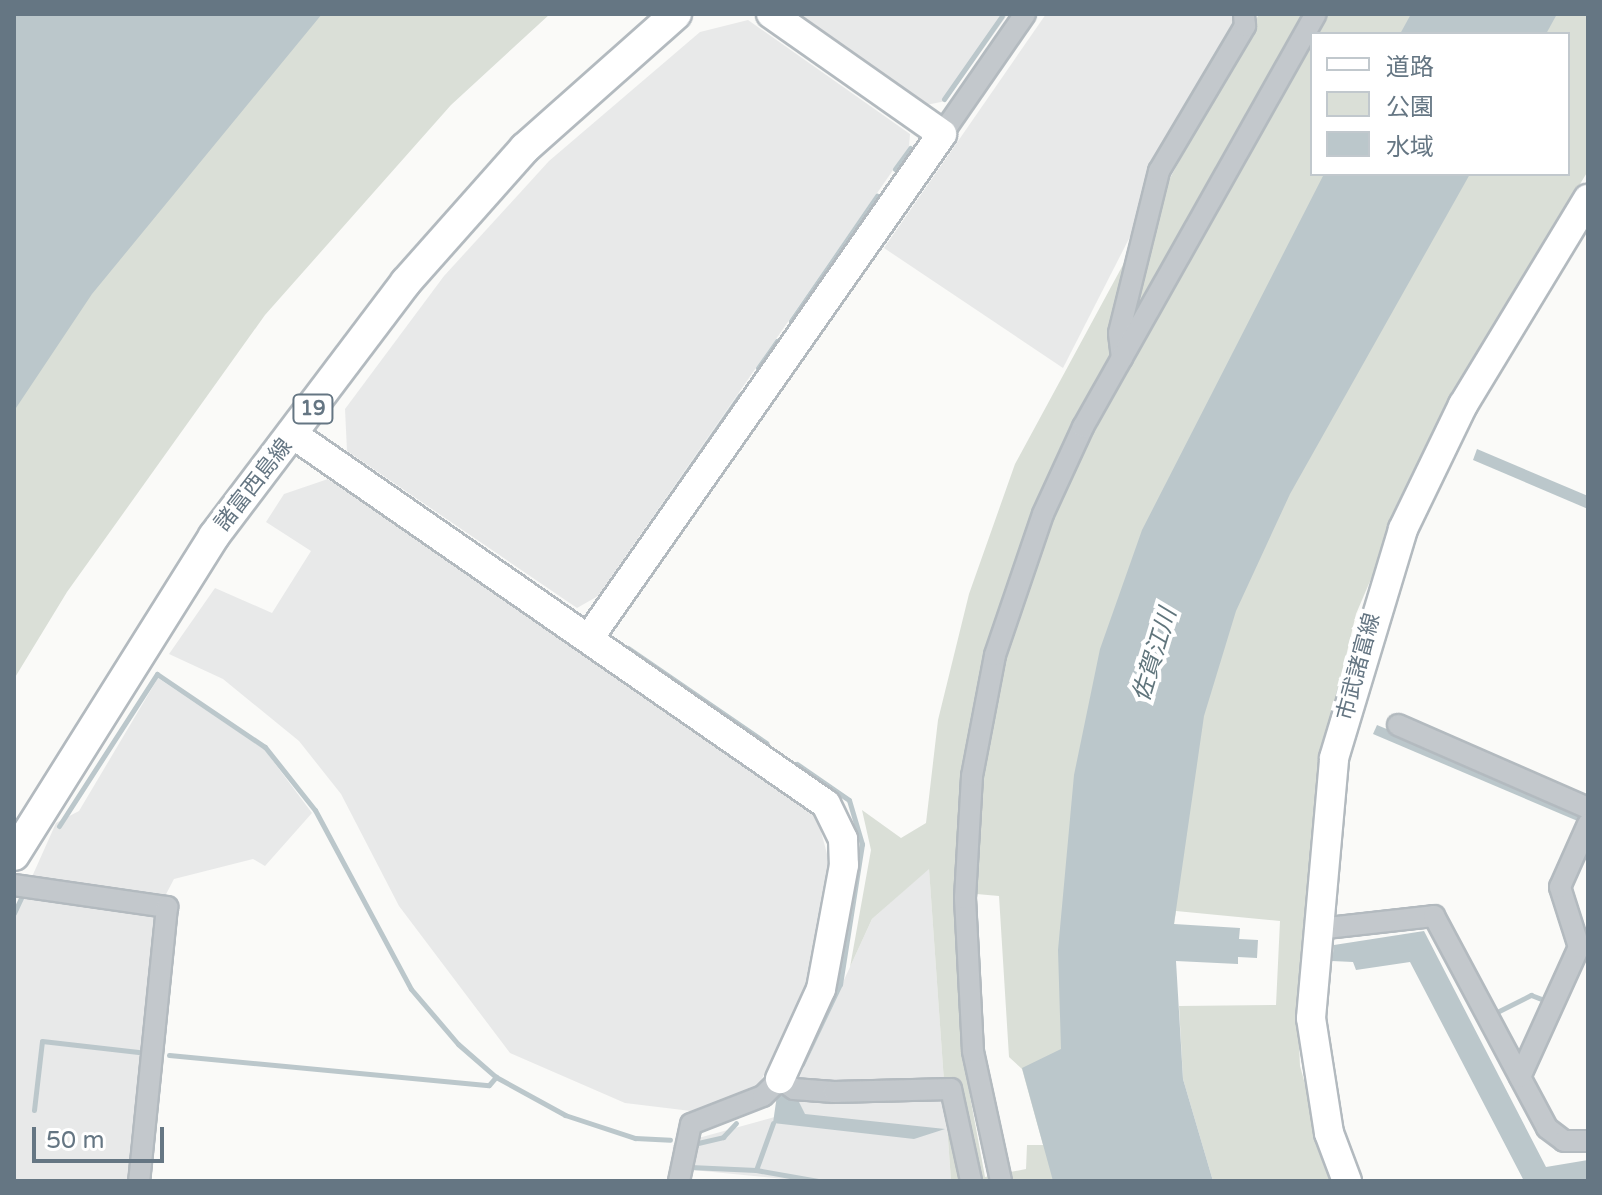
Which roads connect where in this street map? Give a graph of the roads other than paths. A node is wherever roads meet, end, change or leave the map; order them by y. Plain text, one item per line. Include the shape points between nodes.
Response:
1 (676, 14) edge
2 (771, 14) edge
3 (1025, 14) edge
4 (1244, 14) edge
5 (1316, 14) edge
6 (942, 134) junction
7 (1585, 211) edge
8 (1122, 358) junction
9 (294, 435) junction
10 (589, 638) junction
11 (1398, 725) dead end
12 (1588, 820) edge
13 (14, 855) edge
14 (14, 885) edge
15 (1318, 929) junction
16 (1520, 1077) junction
17 (780, 1079) junction
18 (1588, 1141) edge
19 (139, 1181) edge
20 (679, 1181) edge
21 (971, 1181) edge
22 (1001, 1181) edge
23 (1347, 1181) edge

1 - 9 main road, 諸富西島線 / 19 via 525,148 406,282
2 - 6 street
3 - 6 street
4 - 8 street via 1245,26 1159,171 1119,333
5 - 8 street
6 - 10 street
7 - 15 street, 市武諸富線 via 1463,405 1403,529 1334,758
8 - 22 street via 1038,528 995,655 972,776 967,970 982,1111
9 - 10 street
9 - 13 main road, 諸富西島線 / 19 via 129,662
10 - 17 street via 826,804 836,820 844,865 821,989
11 - 12 street
12 - 16 street via 1560,887 1579,947
14 - 19 street via 167,907
15 - 16 street via 1434,916
15 - 23 street, 市武諸富線 via 1311,1018 1329,1133
16 - 18 street via 1554,1137
17 - 20 street via 763,1096 691,1124
17 - 21 street via 794,1089 834,1092 951,1089

